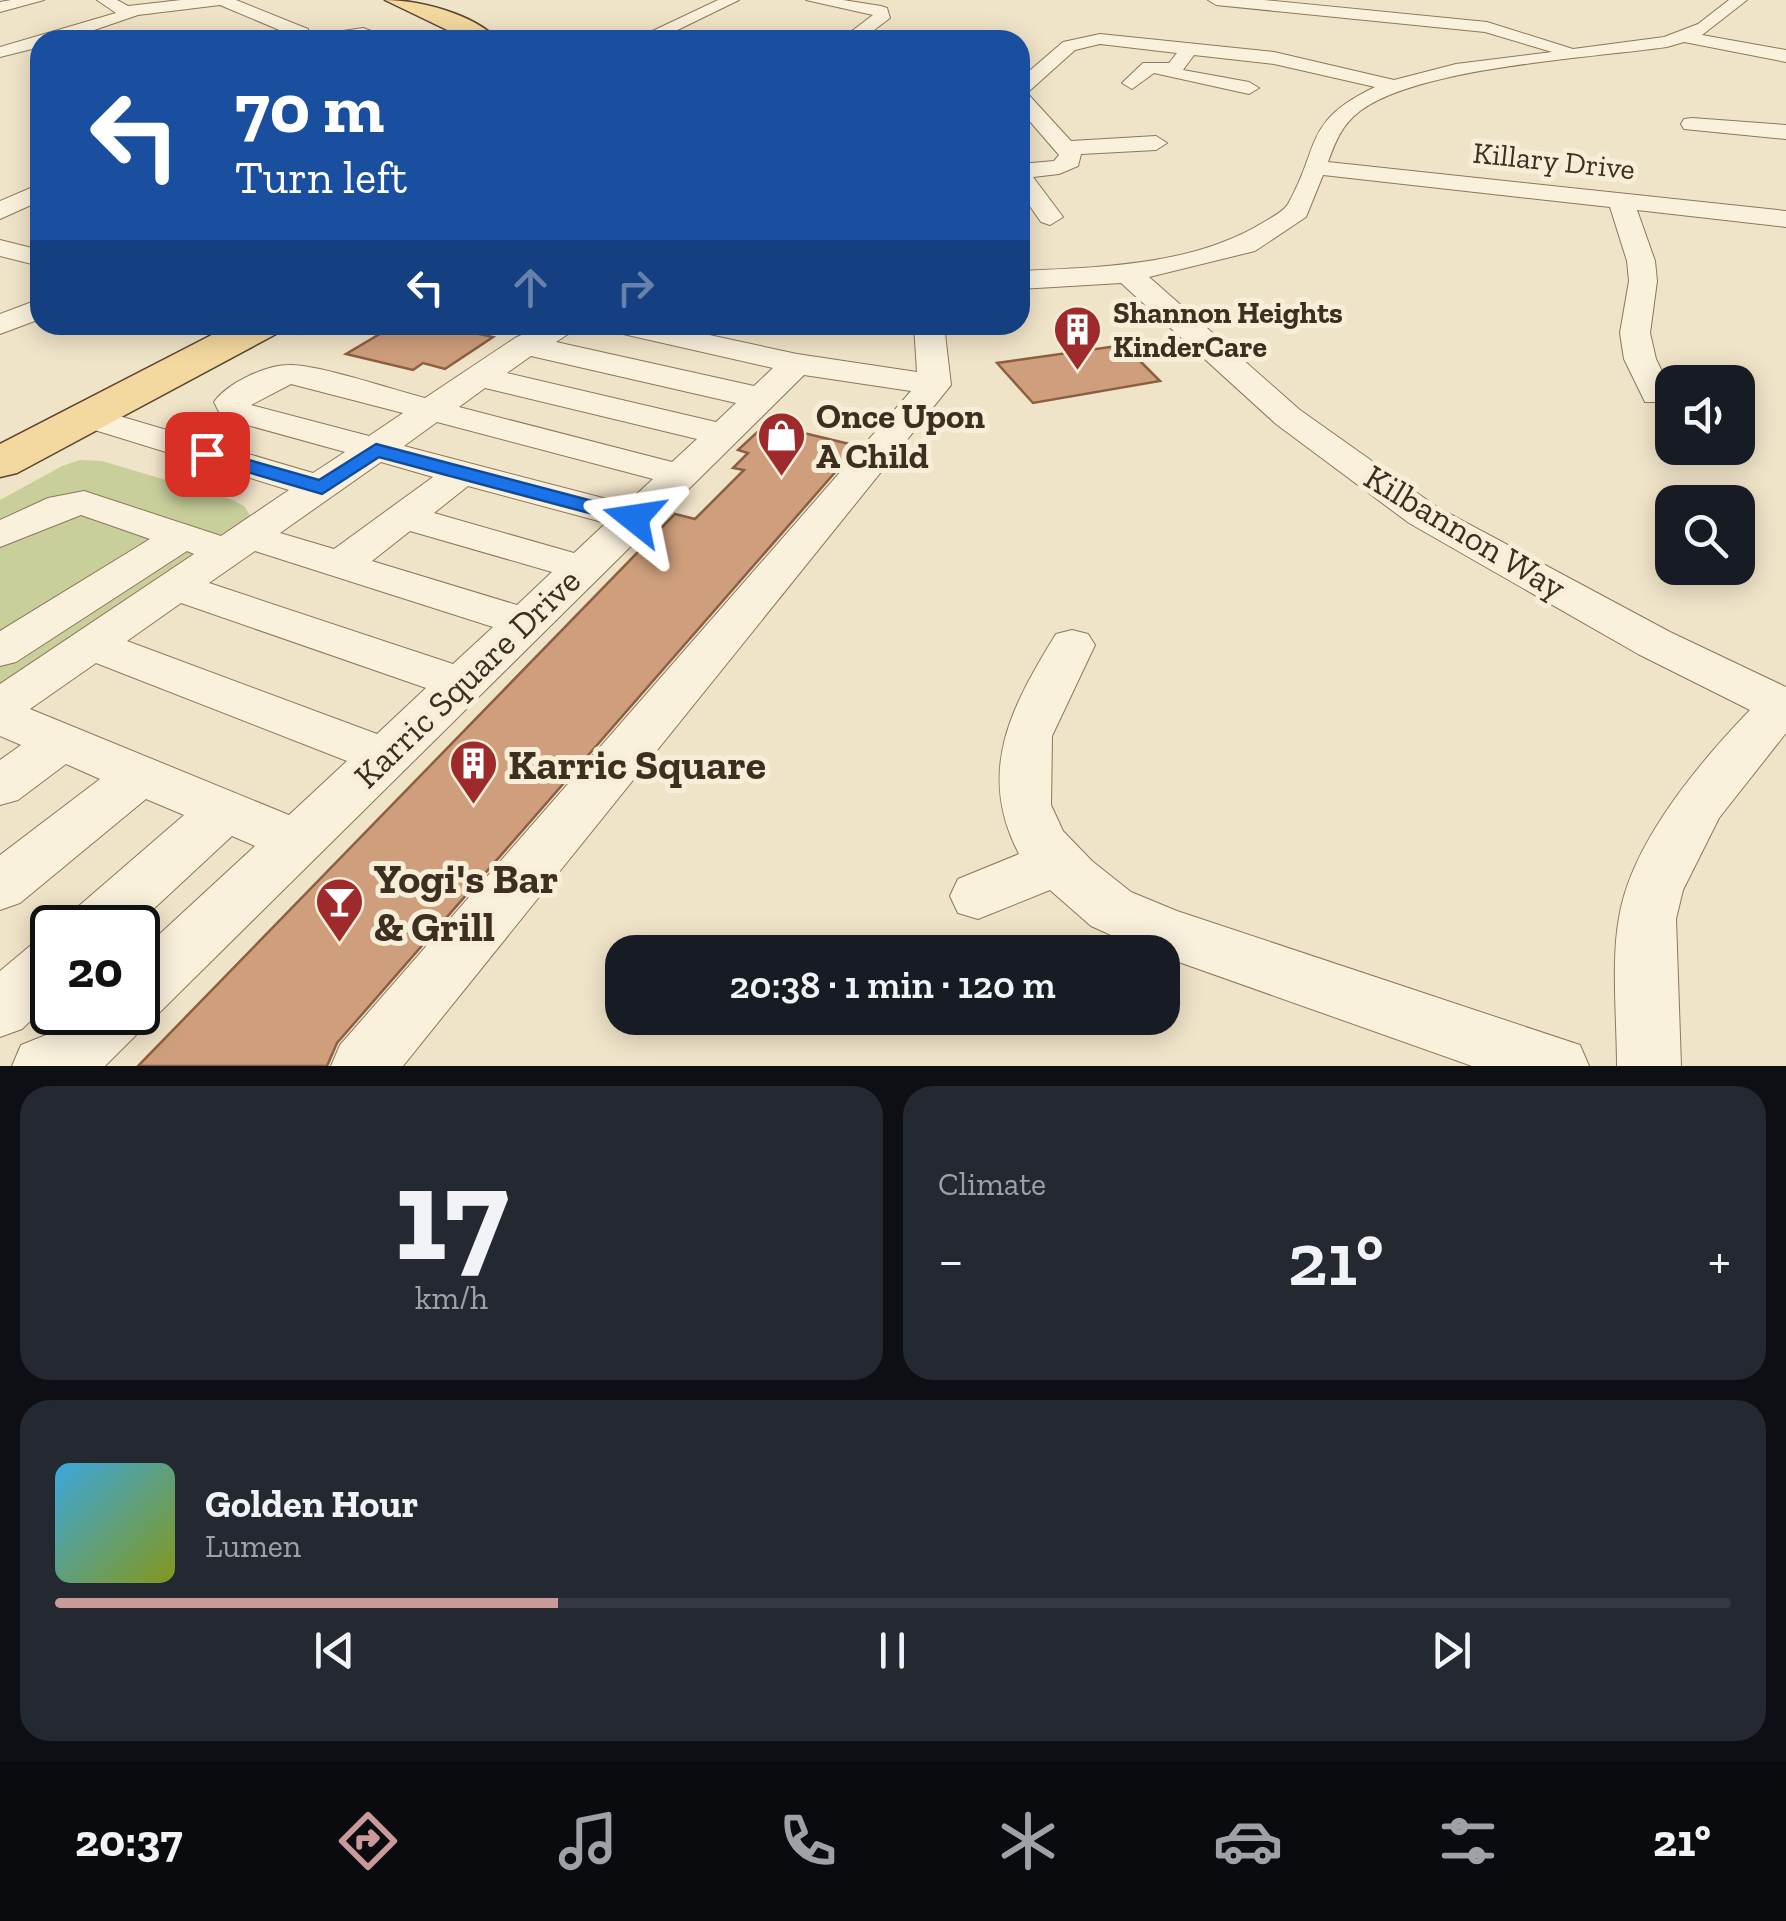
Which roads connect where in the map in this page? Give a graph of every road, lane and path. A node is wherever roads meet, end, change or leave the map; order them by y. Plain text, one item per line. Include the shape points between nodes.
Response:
1 (36, 0) edge
2 (105, 0) edge
3 (222, 0) edge
4 (395, 0) edge
5 (731, 0) edge
6 (814, 0) edge
7 (1216, 0) edge
8 (1739, 0) edge
9 (1374, 7) edge
10 (0, 8) edge
11 (130, 12) junction
12 (1056, 24) dead end
13 (82, 30) edge
14 (294, 30) edge
15 (466, 30) edge
16 (664, 30) edge
17 (864, 30) edge
18 (1686, 37) junction
19 (1088, 40) junction
20 (30, 45) edge
21 (1190, 47) junction
22 (1268, 48) dead end
23 (0, 54) edge
24 (1578, 54) junction
25 (1786, 56) edge
26 (1307, 58) junction
27 (30, 62) edge
28 (1364, 66) dead end
29 (1173, 69) junction
30 (1030, 70) edge
31 (1132, 83) dead end
32 (1394, 86) junction
33 (1249, 88) dead end
34 (1031, 123) edge
35 (1692, 124) dead end
36 (1786, 132) edge
37 (1156, 143) dead end
38 (1064, 148) junction
39 (1314, 167) junction
40 (1030, 171) edge
41 (1030, 187) edge
42 (30, 196) edge
43 (1621, 201) junction
44 (0, 211) edge
45 (1050, 216) dead end
46 (1786, 219) edge
47 (0, 248) edge
48 (30, 256) edge
49 (1128, 274) junction
50 (1030, 279) edge
51 (30, 312) edge
52 (0, 325) edge
53 (243, 335) edge
54 (545, 335) edge
55 (665, 335) edge
56 (930, 335) edge
57 (526, 344) junction
58 (797, 364) junction
59 (480, 377) junction
60 (934, 385) junction
61 (1655, 391) edge
62 (762, 398) junction
63 (431, 412) junction
64 (87, 416) junction
65 (723, 434) junction
66 (376, 450) junction
67 (0, 462) edge
68 (462, 473) junction
69 (680, 475) junction
70 (322, 488) junction
71 (404, 517) junction
72 (634, 518) junction
73 (0, 535) edge
74 (183, 536) junction
75 (240, 544) junction
76 (340, 565) junction
77 (582, 568) junction
78 (177, 587) junction
79 (524, 622) junction
80 (92, 644) junction
81 (1072, 646) dead end
82 (0, 652) edge
83 (21, 671) edge
84 (460, 683) junction
85 (1784, 706) edge
86 (0, 707) edge
87 (0, 716) edge
88 (61, 742) junction
89 (385, 756) junction
90 (140, 775) junction
91 (0, 786) edge
92 (225, 811) junction
93 (297, 840) junction
94 (1058, 862) junction
95 (0, 887) edge
96 (978, 896) dead end
97 (119, 905) edge
98 (160, 972) edge
99 (30, 982) edge
100 (0, 1009) edge
101 (93, 1035) edge
102 (44, 1066) edge
103 (363, 1066) edge
104 (1557, 1066) edge
105 (1649, 1066) edge

1 - 10 street
2 - 11 street
3 - 11 street
3 - 14 street
4 - 15 main road
5 - 16 street
6 - 17 street via 881,11 882,18
7 - 9 street
8 - 18 street
9 - 24 street via 1487,27
11 - 13 street
12 - 19 street
18 - 24 street
18 - 25 street
19 - 21 street
19 - 30 street
20 - 23 street
21 - 26 street
21 - 29 street
22 - 26 street
23 - 27 street
24 - 32 street via 1456,70
26 - 28 street
26 - 32 street
29 - 31 street via 1150,67
29 - 33 street
32 - 39 street via 1328,128
34 - 38 street
35 - 36 street
37 - 38 street
38 - 40 street via 1070,161
39 - 43 street, Killary Drive
39 - 49 street via 1298,212 1273,230 1204,258
41 - 45 street
42 - 44 street
43 - 46 street, Killary Drive
43 - 61 street via 1643,281 1634,333
47 - 48 street
49 - 50 street
49 - 85 street, Kilbannon Way via 1288,417 1423,515 1654,643
51 - 52 street
53 - 64 main road
54 - 57 street
55 - 58 street
56 - 60 street
57 - 59 street
57 - 62 street
58 - 60 street
58 - 62 street, Karric Square Drive
59 - 63 street
59 - 65 street
60 - 103 street
62 - 65 street, Karric Square Drive
63 - 66 street
63 - 66 street via 290,374 231,402 234,410
63 - 69 street
64 - 67 main road
64 - 70 street
65 - 69 street, Karric Square Drive
66 - 68 street
66 - 70 street
68 - 71 street
68 - 72 street
69 - 72 street, Karric Square Drive
70 - 75 street
71 - 76 street
71 - 77 street
72 - 77 street, Karric Square Drive
73 - 74 street via 62,506 84,503
74 - 75 street
74 - 82 street
75 - 76 street
75 - 78 street
76 - 79 street
77 - 79 street, Karric Square Drive
78 - 80 street
78 - 84 street
79 - 84 street, Karric Square Drive
80 - 83 street
80 - 89 street
81 - 94 street via 1027,736 1025,805 1041,844
83 - 86 street
84 - 89 street, Karric Square Drive
85 - 105 street via 1710,794 1652,896
87 - 88 street
88 - 90 street
88 - 91 street
89 - 93 street, Karric Square Drive
90 - 92 street
90 - 95 street
92 - 93 street
92 - 97 street
93 - 98 street, Karric Square Drive
94 - 96 street
94 - 104 street via 1111,909 1163,932
99 - 100 street
101 - 102 street via 72,1055

